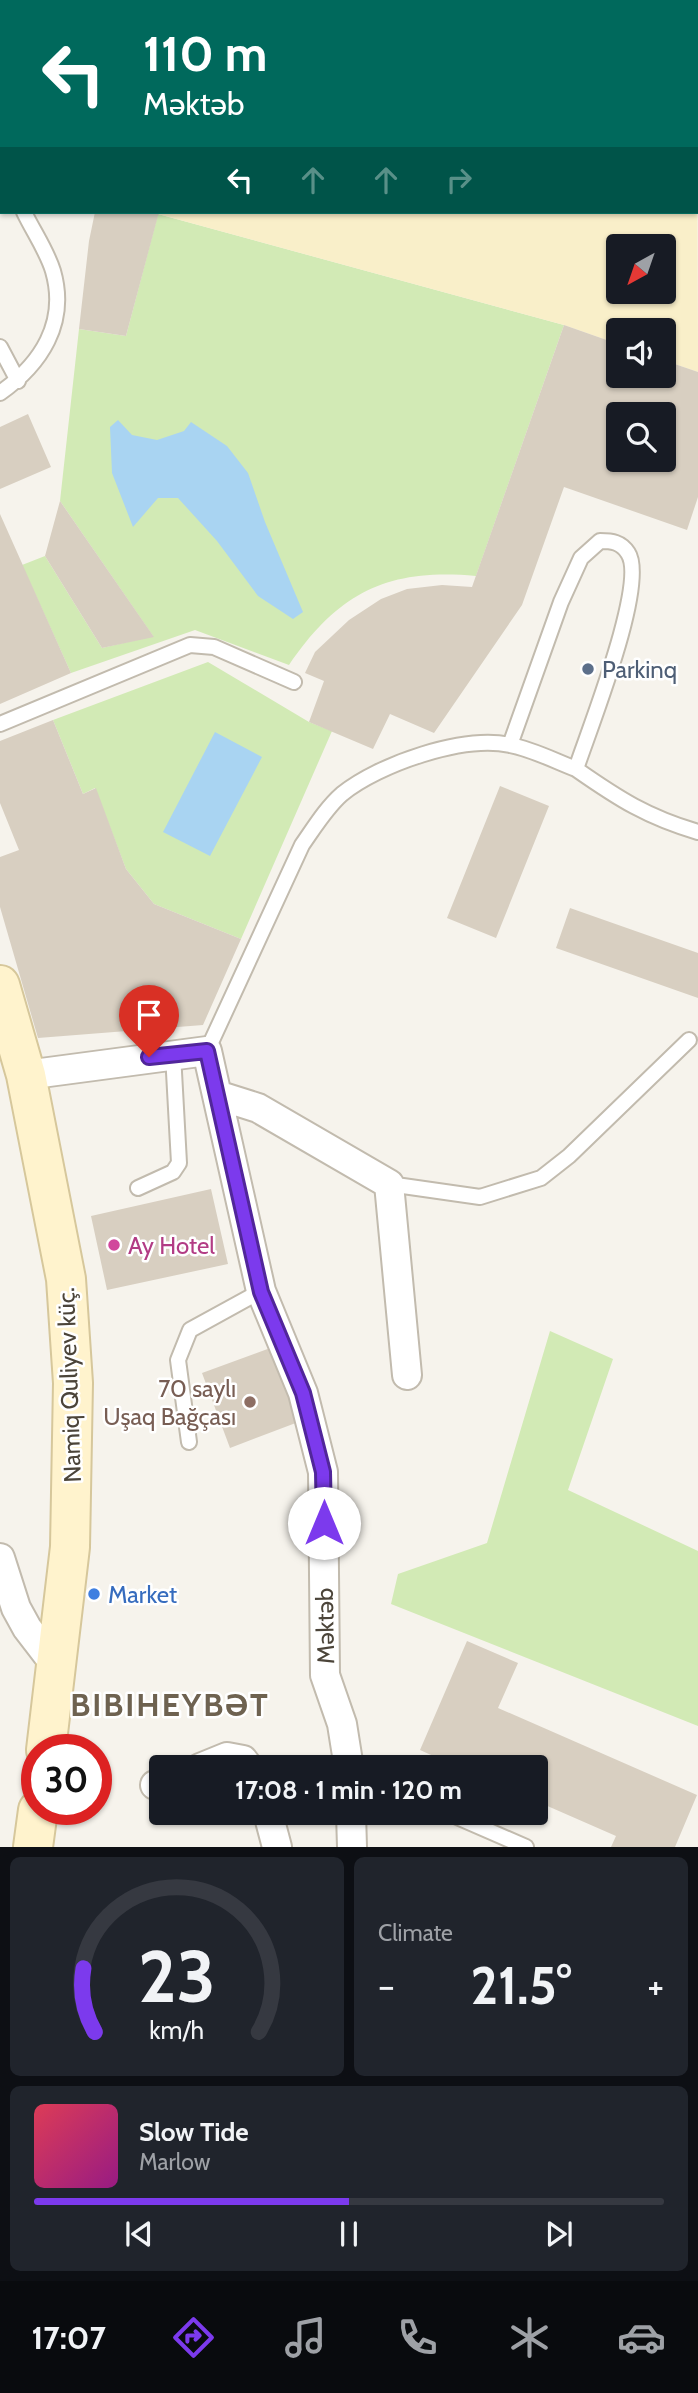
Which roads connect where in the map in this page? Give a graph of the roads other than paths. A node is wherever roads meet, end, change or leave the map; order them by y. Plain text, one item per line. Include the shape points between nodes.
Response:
1 (25, 214) edge
2 (0, 346) edge
3 (18, 381) junction
4 (0, 393) edge
5 (294, 682) dead end
6 (0, 724) edge
7 (510, 745) junction
8 (576, 769) junction
9 (698, 832) edge
10 (0, 985) edge
11 (689, 1040) dead end
12 (207, 1051) junction
13 (173, 1054) junction
14 (26, 1075) junction
15 (217, 1095) junction
16 (389, 1184) junction
17 (138, 1188) dead end
18 (261, 1292) junction
19 (407, 1374) dead end
20 (189, 1442) dead end
21 (0, 1558) edge
22 (57, 1667) junction
23 (48, 1734) edge
24 (346, 1755) edge
25 (36, 1825) edge
26 (271, 1825) edge
27 (351, 1825) edge
28 (476, 1825) edge
29 (33, 1847) edge
30 (277, 1847) edge
31 (352, 1847) edge
32 (526, 1847) edge

1 - 3 lane via 53,271 57,301 52,335
2 - 3 lane
3 - 4 lane
5 - 6 lane via 215,647 190,645
7 - 8 lane
7 - 8 lane via 581,558 600,541 616,541 629,554 631,568 626,620
7 - 12 lane via 440,748 380,772 342,794 302,845
8 - 9 lane via 634,808
10 - 14 street, Namiq Quliyev küç.
11 - 16 lane via 541,1178 480,1197
12 - 13 street
12 - 15 street, Məktəb
13 - 14 street
13 - 17 lane via 178,1163 173,1172
14 - 22 street, Namiq Quliyev küç. via 66,1279 74,1384 70,1548
15 - 16 street via 258,1108
15 - 18 street, Məktəb
16 - 19 street
18 - 20 lane via 190,1330 178,1360
18 - 24 street, Məktəb via 303,1393 323,1472 325,1675 342,1724
21 - 22 street via 16,1608
22 - 23 street, Namiq Quliyev küç.
25 - 29 street
26 - 30 street
27 - 31 street
28 - 32 lane

